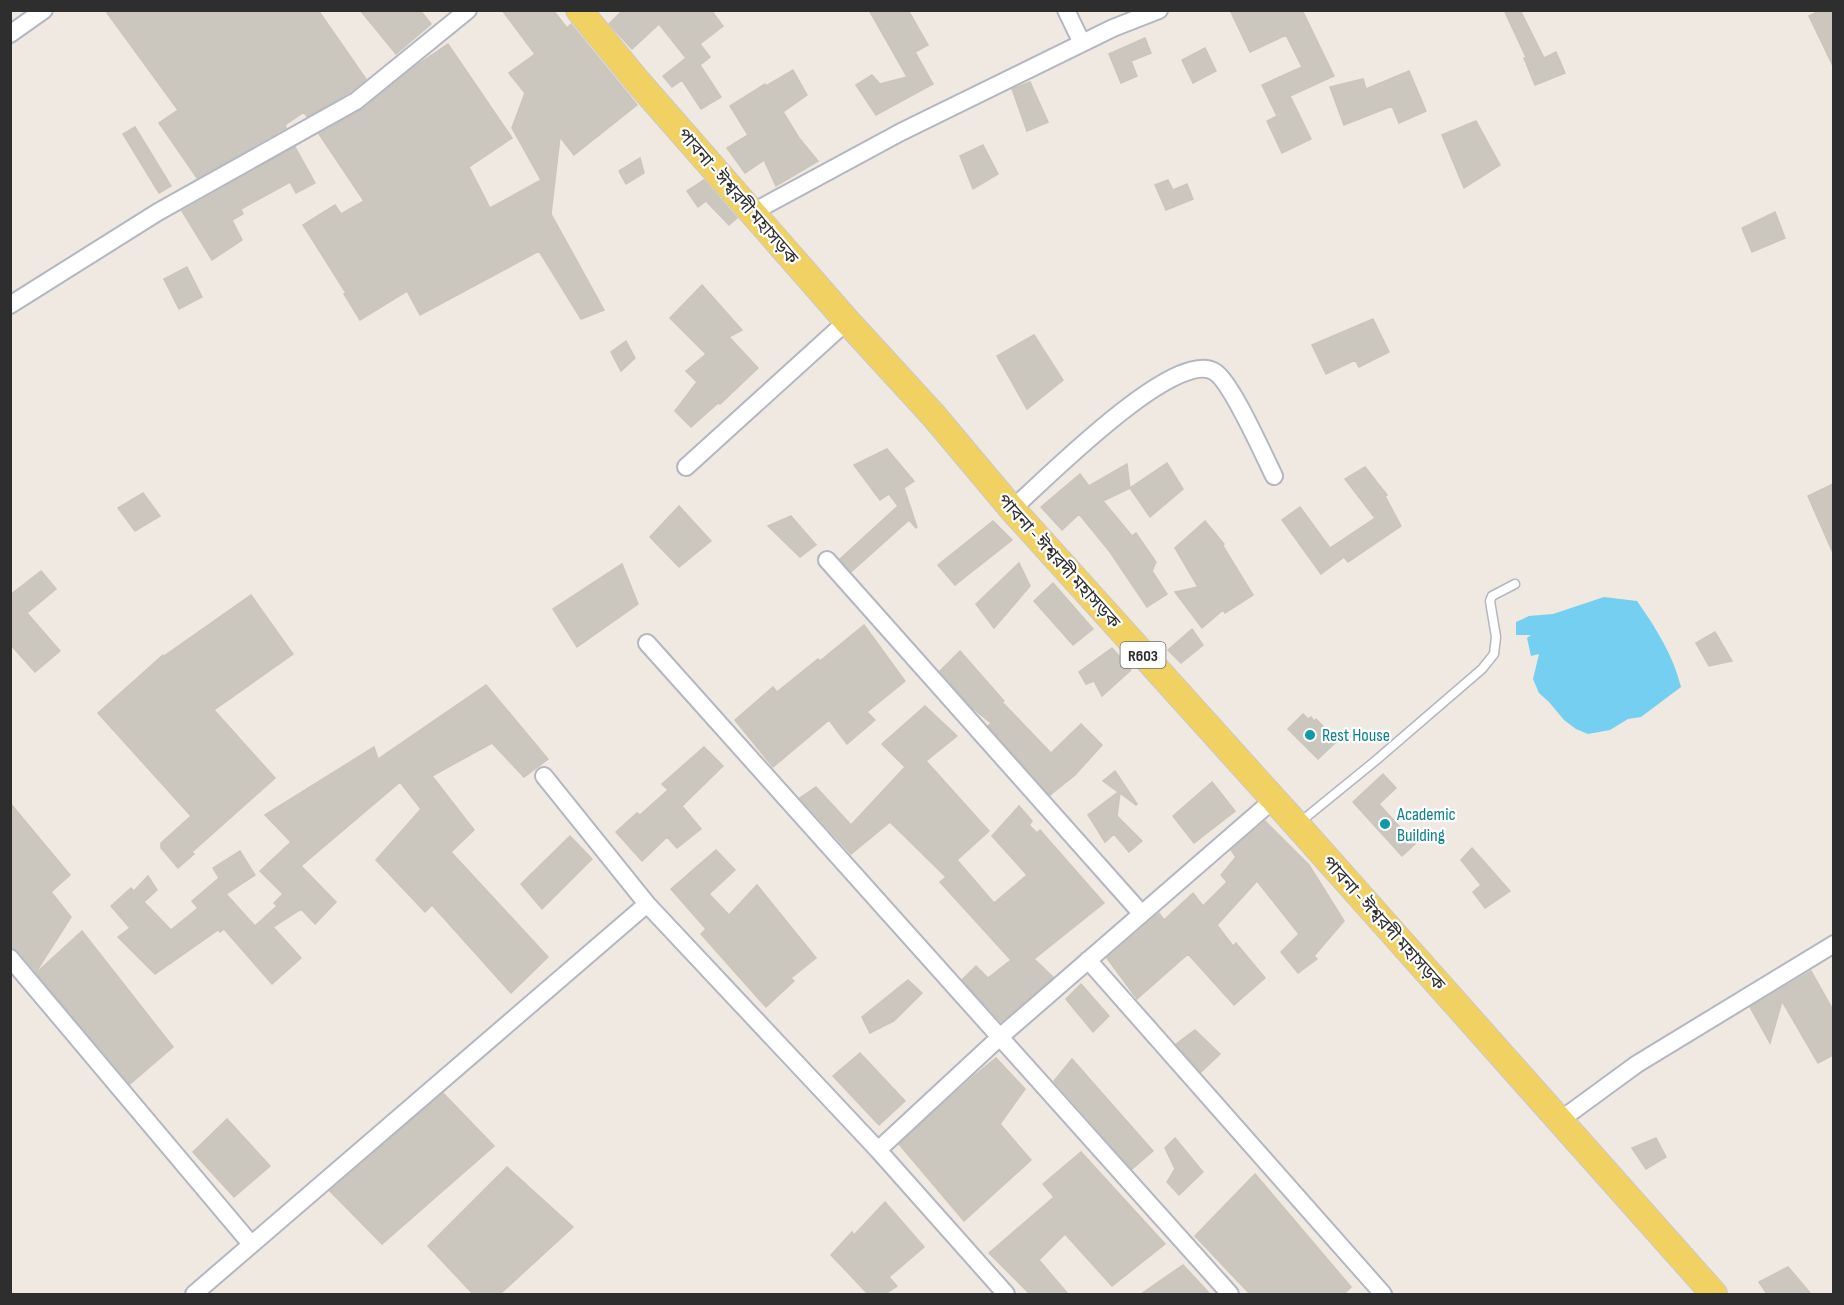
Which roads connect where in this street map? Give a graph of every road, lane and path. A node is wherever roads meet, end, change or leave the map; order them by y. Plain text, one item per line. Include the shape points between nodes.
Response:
1 (44, 10) edge
2 (468, 10) edge
3 (579, 10) edge
4 (1066, 10) edge
5 (1159, 10) edge
6 (10, 34) edge
7 (1082, 43) junction
8 (753, 213) junction
9 (10, 305) edge
10 (847, 321) junction
11 (686, 466) dead end
12 (1274, 476) dead end
13 (1012, 509) junction
14 (827, 560) dead end
15 (1515, 584) dead end
16 (647, 642) dead end
17 (544, 776) dead end
18 (1273, 800) junction
19 (1297, 825) junction
20 (647, 904) junction
21 (1141, 913) junction
22 (1833, 944) edge
23 (10, 958) edge
24 (1088, 960) junction
25 (1000, 1036) junction
26 (1560, 1121) junction
27 (878, 1150) junction
28 (251, 1244) junction
29 (194, 1294) edge
30 (1006, 1294) edge
31 (1230, 1294) edge
32 (1383, 1294) edge
33 (1714, 1294) edge

1 - 6 street
2 - 9 street via 356,101 158,212
3 - 8 main road, পাবনা - ঈশ্বরদী মহাসড়ক / R603
4 - 7 street
5 - 7 street
7 - 8 street via 901,132
8 - 10 main road, পাবনা - ঈশ্বরদী মহাসড়ক / R603
10 - 11 street
10 - 13 main road, পাবনা - ঈশ্বরদী মহাসড়ক / R603
12 - 13 street via 1227,385 1213,370 1202,368 1161,383 1130,403
13 - 18 main road, পাবনা - ঈশ্বরদী মহাসড়ক / R603
14 - 21 street
15 - 19 lane via 1492,596 1490,601 1496,637 1494,654 1482,669
16 - 25 street
17 - 20 street
18 - 19 main road, পাবনা - ঈশ্বরদী মহাসড়ক / R603
18 - 21 street
19 - 26 main road, পাবনা - ঈশ্বরদী মহাসড়ক / R603
20 - 27 street
20 - 28 street
21 - 24 street
22 - 26 street via 1637,1064
23 - 28 street
24 - 25 street
24 - 32 street
25 - 27 street
25 - 31 street
26 - 33 main road, পাবনা - ঈশ্বরদী মহাসড়ক / R603
27 - 30 street
28 - 29 street

